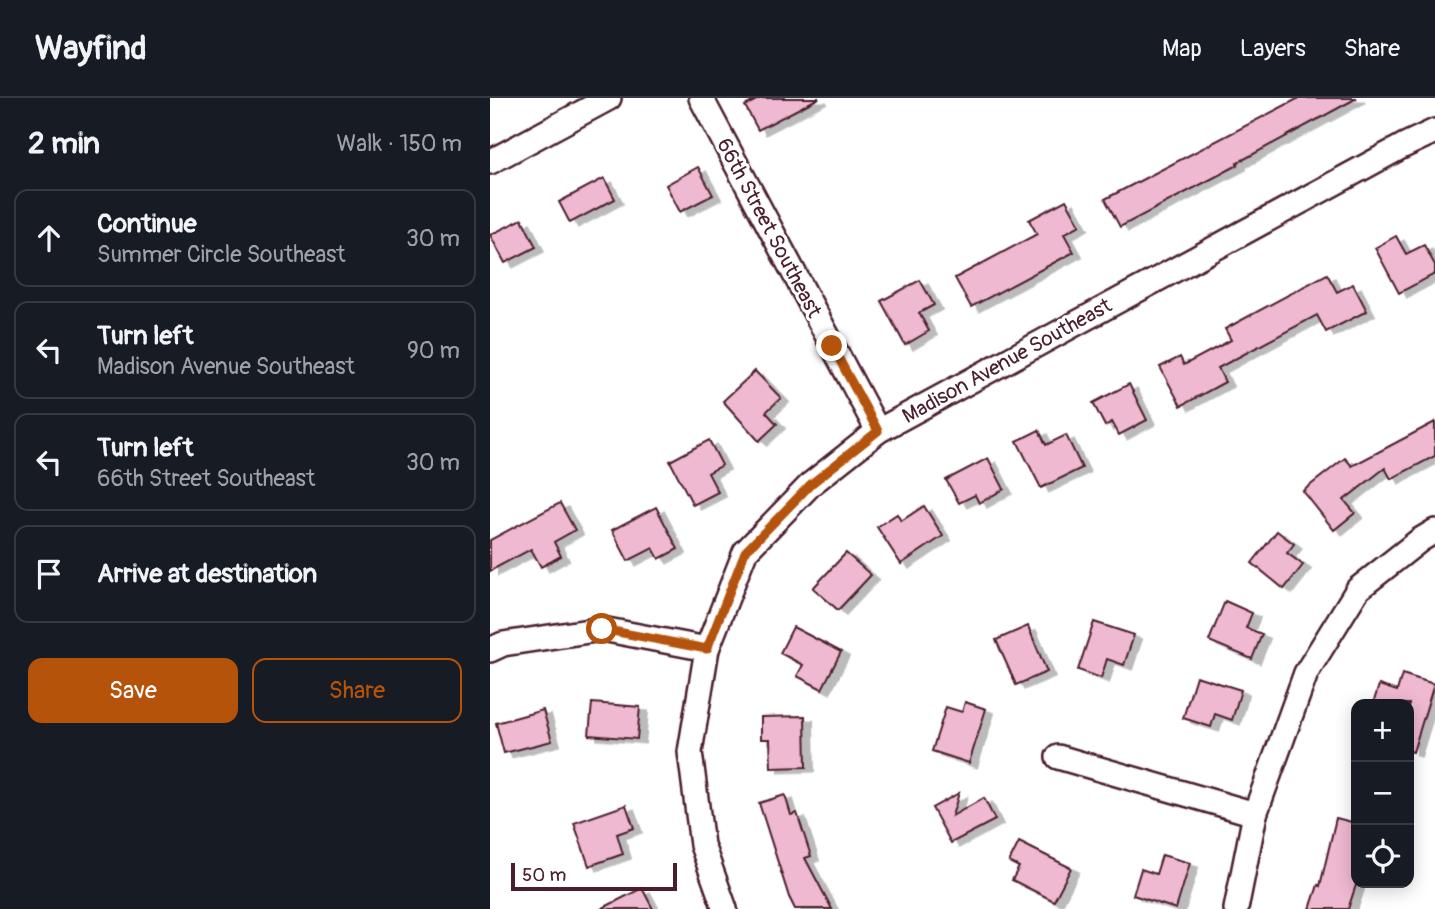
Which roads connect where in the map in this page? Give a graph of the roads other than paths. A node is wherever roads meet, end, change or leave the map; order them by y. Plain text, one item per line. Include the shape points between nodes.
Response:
1 (610, 98) edge
2 (701, 98) edge
3 (1435, 131) edge
4 (490, 162) edge
5 (878, 431) junction
6 (1435, 531) edge
7 (707, 649) junction
8 (490, 650) edge
9 (1058, 757) dead end
10 (1255, 814) junction
11 (725, 909) edge
12 (1236, 909) edge

1 - 4 street
2 - 5 street, 66th Street Southeast
3 - 5 street, Madison Avenue Southeast
5 - 7 street, Madison Avenue Southeast via 811,484 745,552
6 - 10 street via 1358,589 1306,673
7 - 8 street via 602,629 503,644
7 - 11 street, Madison Avenue Southeast via 690,752 702,845
9 - 10 street
10 - 12 street

